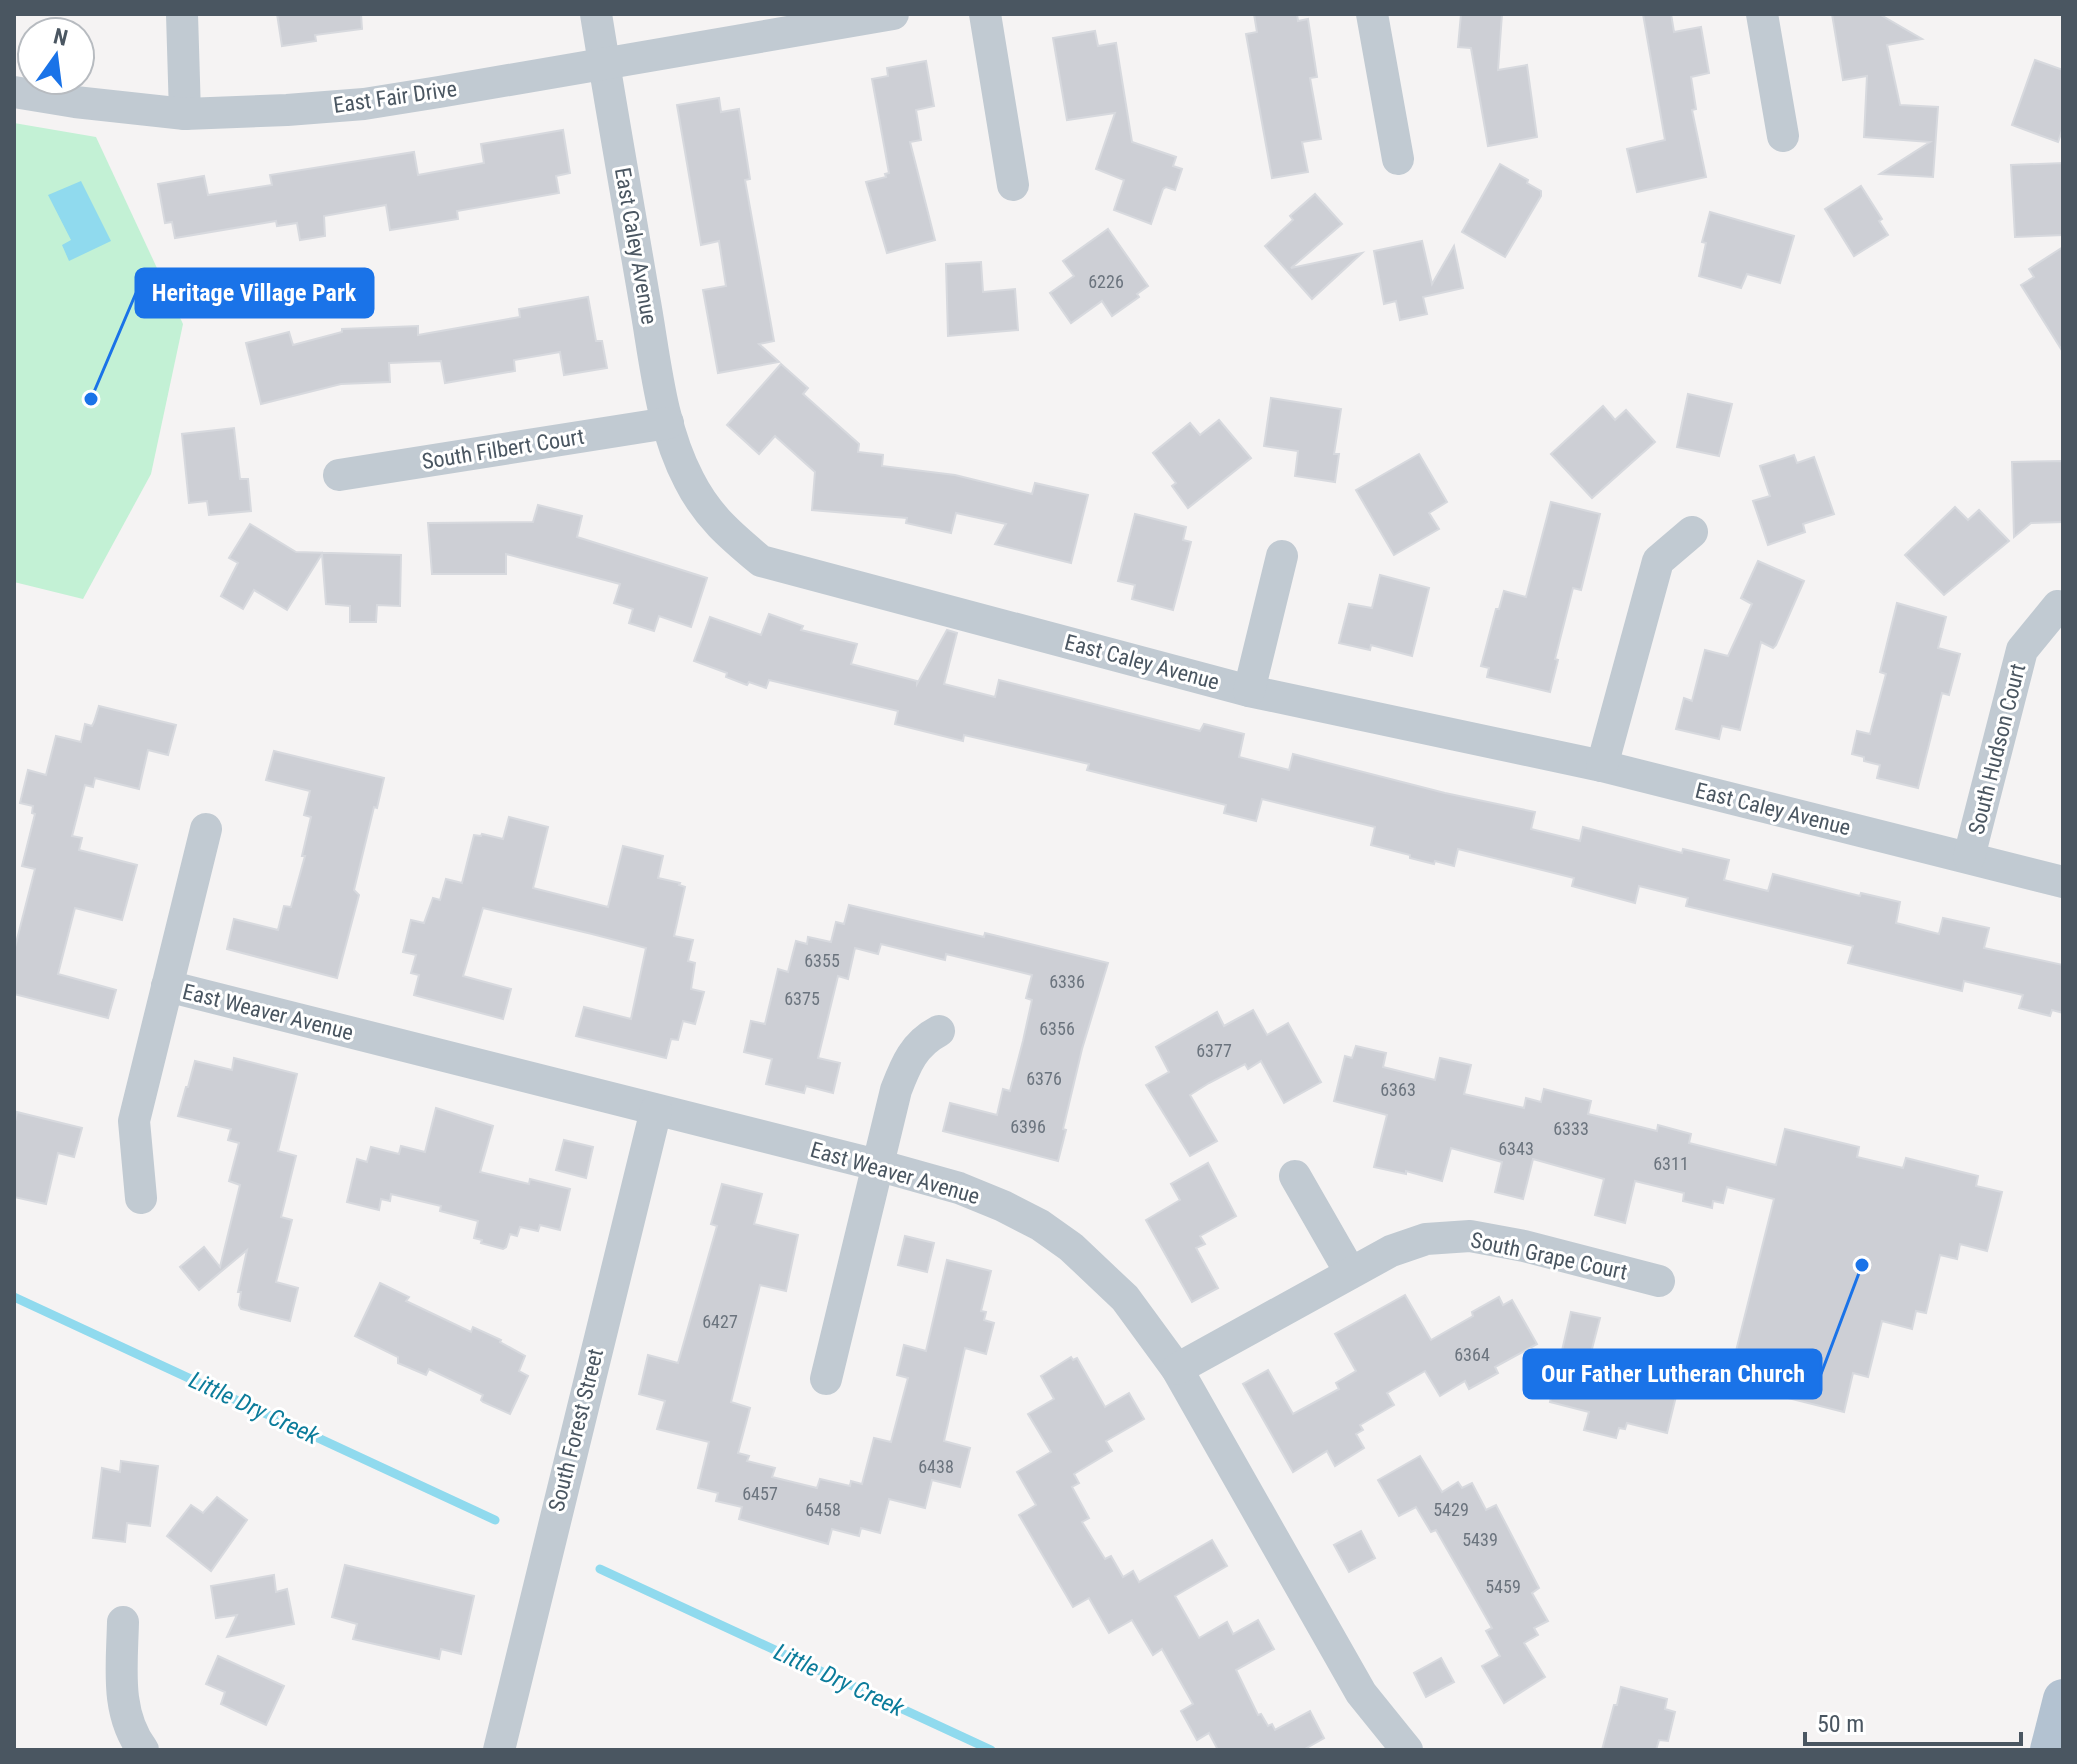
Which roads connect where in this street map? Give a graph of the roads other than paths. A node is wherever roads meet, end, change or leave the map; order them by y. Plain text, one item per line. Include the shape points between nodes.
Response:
1 (182, 14) edge
2 (596, 14) edge
3 (893, 14) edge
4 (985, 14) edge
5 (1372, 14) edge
6 (1762, 14) edge
7 (604, 65) junction
8 (14, 92) edge
9 (185, 114) junction
10 (1783, 136) dead end
11 (1398, 159) dead end
12 (1013, 185) dead end
13 (668, 423) junction
14 (339, 475) dead end
15 (1692, 532) dead end
16 (1282, 556) dead end
17 (2058, 606) dead end
18 (1249, 691) junction
19 (1602, 766) junction
20 (206, 829) dead end
21 (1969, 857) junction
22 (2057, 877) edge
23 (167, 986) junction
24 (939, 1031) dead end
25 (656, 1110) junction
26 (877, 1165) junction
27 (1295, 1176) dead end
28 (141, 1198) dead end
29 (1350, 1272) junction
30 (1659, 1281) dead end
31 (1177, 1369) junction
32 (826, 1379) dead end
33 (123, 1622) dead end
34 (2063, 1699) edge
35 (143, 1750) edge
36 (499, 1750) edge
37 (1407, 1750) edge
38 (2050, 1750) edge

1 - 9 street
2 - 7 street
3 - 7 street, East Fair Drive
4 - 12 street
5 - 11 street
6 - 10 street
7 - 9 street, East Fair Drive via 364,104
7 - 13 street, East Caley Avenue
8 - 9 street, East Fair Drive
13 - 14 street, South Filbert Court
13 - 18 street, East Caley Avenue via 677,456 719,526 761,561
15 - 19 street via 1658,561
16 - 18 street
17 - 21 street, South Hudson Court via 2022,650
18 - 19 street, East Caley Avenue
19 - 21 street, East Caley Avenue
20 - 23 street
21 - 22 street, East Caley Avenue
23 - 25 street, East Weaver Avenue
23 - 28 street via 134,1121
24 - 26 street via 906,1063
25 - 26 street, East Weaver Avenue
25 - 36 street, South Forest Street
26 - 31 street, East Weaver Avenue via 959,1188 1040,1225 1125,1298
26 - 32 street
27 - 29 street
29 - 30 street, South Grape Court via 1426,1239 1470,1236
29 - 31 street, South Grape Court
31 - 37 street, East Weaver Avenue via 1361,1693
33 - 35 street via 123,1705
34 - 38 main road

